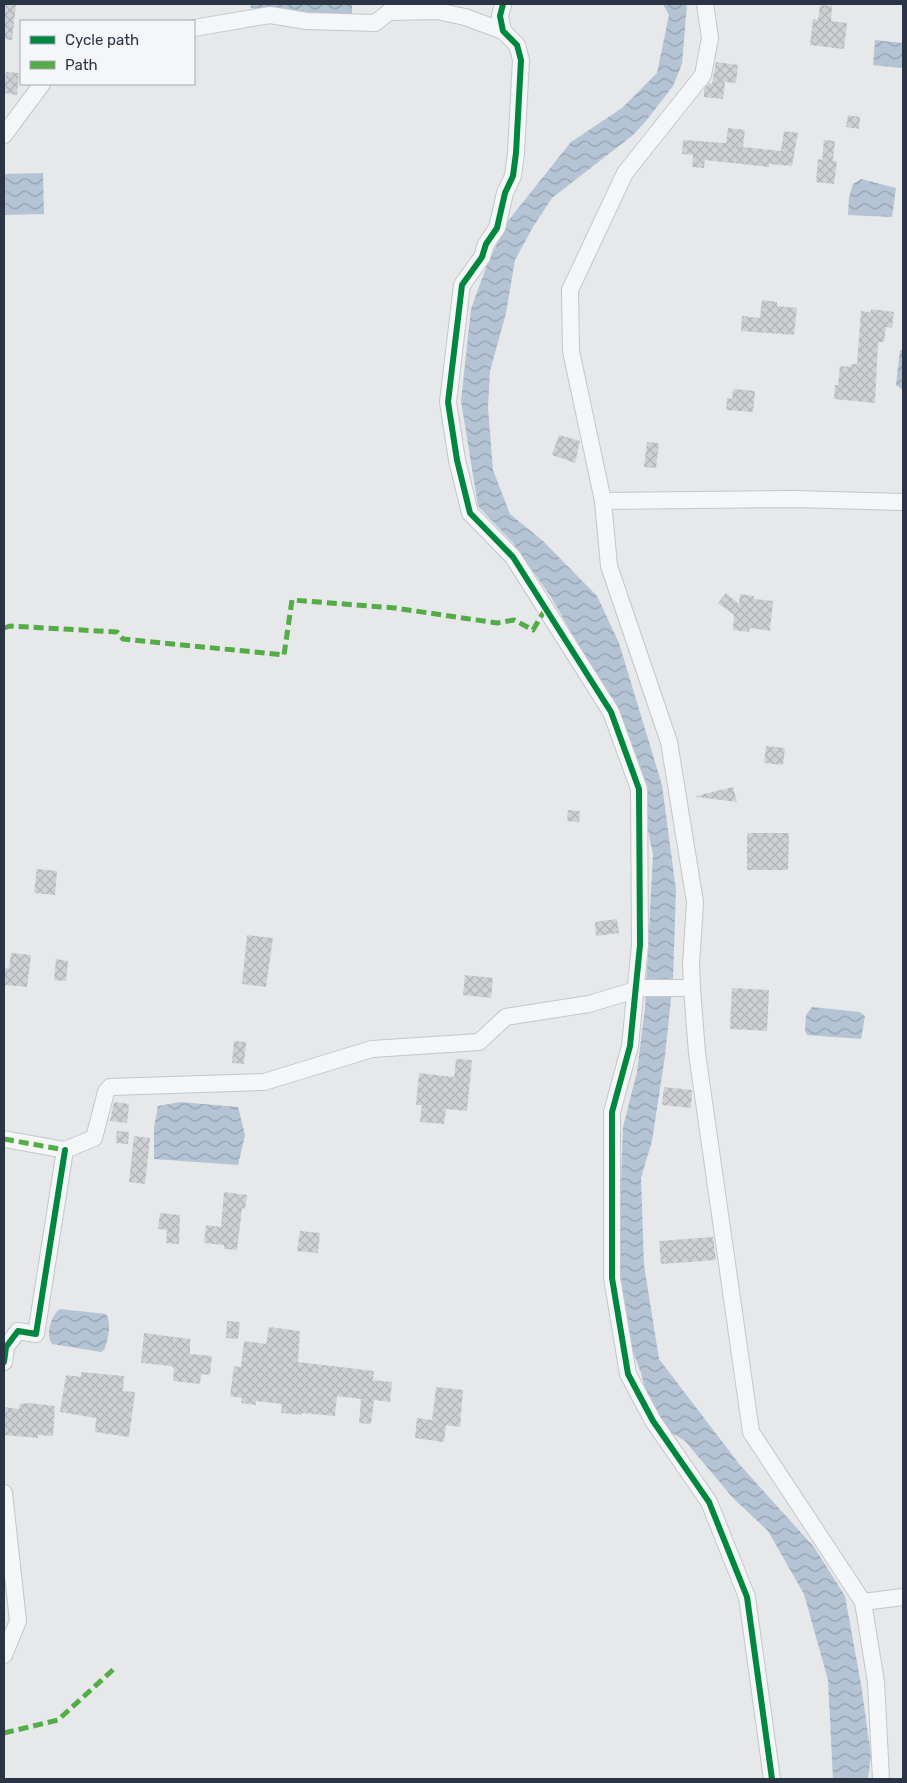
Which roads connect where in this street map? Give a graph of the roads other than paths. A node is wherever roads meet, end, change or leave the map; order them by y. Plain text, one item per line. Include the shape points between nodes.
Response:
1 (503, 4) edge
2 (705, 4) edge
3 (195, 28) edge
4 (503, 31) junction
5 (41, 85) edge
6 (4, 136) edge
7 (602, 501) junction
8 (903, 502) edge
9 (692, 988) junction
10 (639, 989) junction
11 (4, 1139) edge
12 (65, 1150) junction
13 (4, 1362) edge
14 (4, 1493) edge
15 (903, 1597) edge
16 (863, 1602) junction
17 (4, 1655) edge
18 (772, 1779) edge
19 (882, 1779) edge

1 - 4 street via 500,16
2 - 7 street via 710,38 702,74 625,173 570,290 571,351
3 - 4 street via 270,15 307,21 375,23 389,12 437,11
4 - 10 street via 517,45 521,60 513,176 505,193 497,228 482,257 462,284 448,402 470,513 514,557 606,704 639,789
5 - 6 street
7 - 8 street via 794,499
7 - 9 street via 609,566 669,742 695,902
9 - 10 street
9 - 16 street via 697,1053 751,1432
10 - 12 street via 589,1004 506,1017 479,1042 372,1049 264,1082 110,1087 94,1138
10 - 18 street via 630,1046 612,1112 612,1278 628,1374 653,1421 709,1502 746,1597
11 - 12 street
12 - 13 street via 36,1334 18,1331 6,1347
14 - 17 street via 18,1621
15 - 16 street
16 - 19 street via 876,1682

